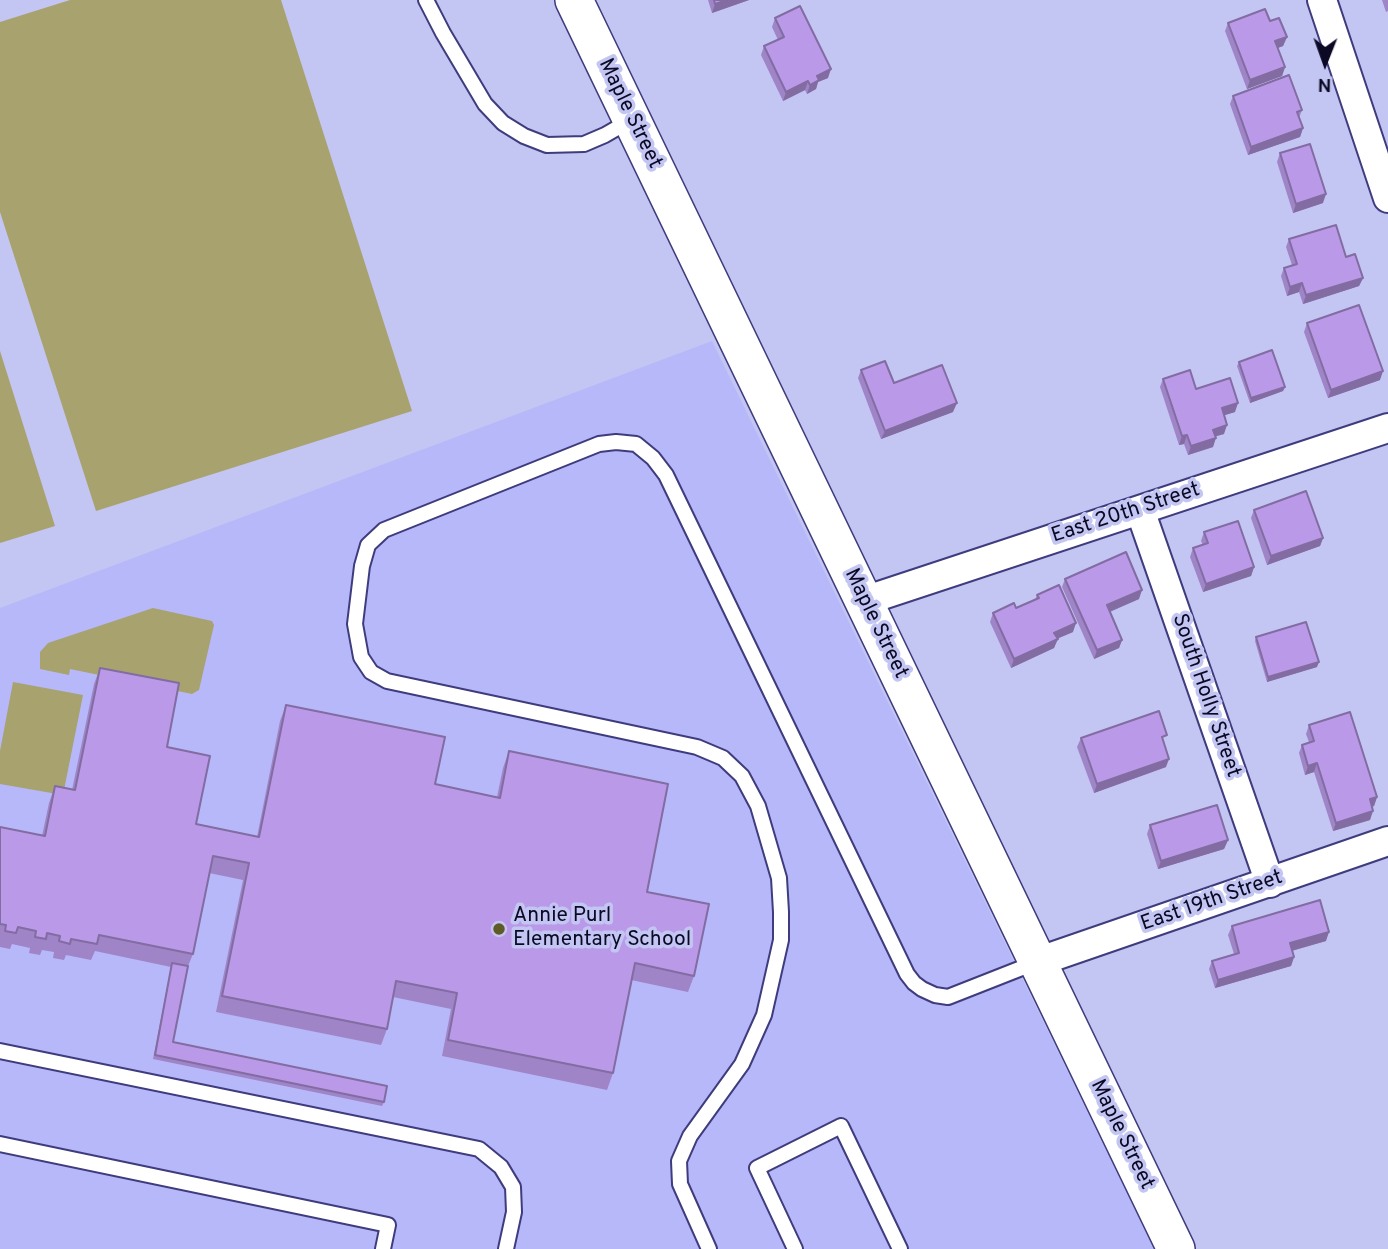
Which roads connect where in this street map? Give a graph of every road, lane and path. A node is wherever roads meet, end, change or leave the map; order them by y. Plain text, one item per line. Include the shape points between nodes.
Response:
1 (426, 0) edge
2 (574, 0) edge
3 (1322, 0) edge
4 (632, 120) junction
5 (1388, 198) edge
6 (1388, 428) edge
7 (1140, 510) junction
8 (864, 601) junction
9 (1388, 841) edge
10 (1270, 883) junction
11 (1037, 962) junction
12 (0, 1051) edge
13 (0, 1144) edge
14 (383, 1249) edge
15 (506, 1249) edge
16 (709, 1249) edge
17 (795, 1249) edge
18 (900, 1249) edge
19 (1176, 1249) edge

1 - 4 lane via 485,104 524,136 547,145 584,144
2 - 4 street, Maple Street
3 - 5 street
4 - 8 street, Maple Street
6 - 7 street, East 20th Street
7 - 8 street, East 20th Street
7 - 10 street, South Holly Street
8 - 11 street, Maple Street
9 - 10 street, East 19th Street
10 - 11 street, East 19th Street
11 - 16 lane via 948,997 922,989 907,974 666,475 636,444 599,444 384,530 368,545 355,624 361,657 371,672 387,681 697,747 723,758 742,776 758,806 779,878 781,940 764,1015 743,1063 690,1136 679,1161 680,1184
11 - 19 street, Maple Street
12 - 15 lane via 478,1149 501,1167 513,1187 514,1212
13 - 14 lane via 388,1225
17 - 18 lane via 757,1168 841,1126

